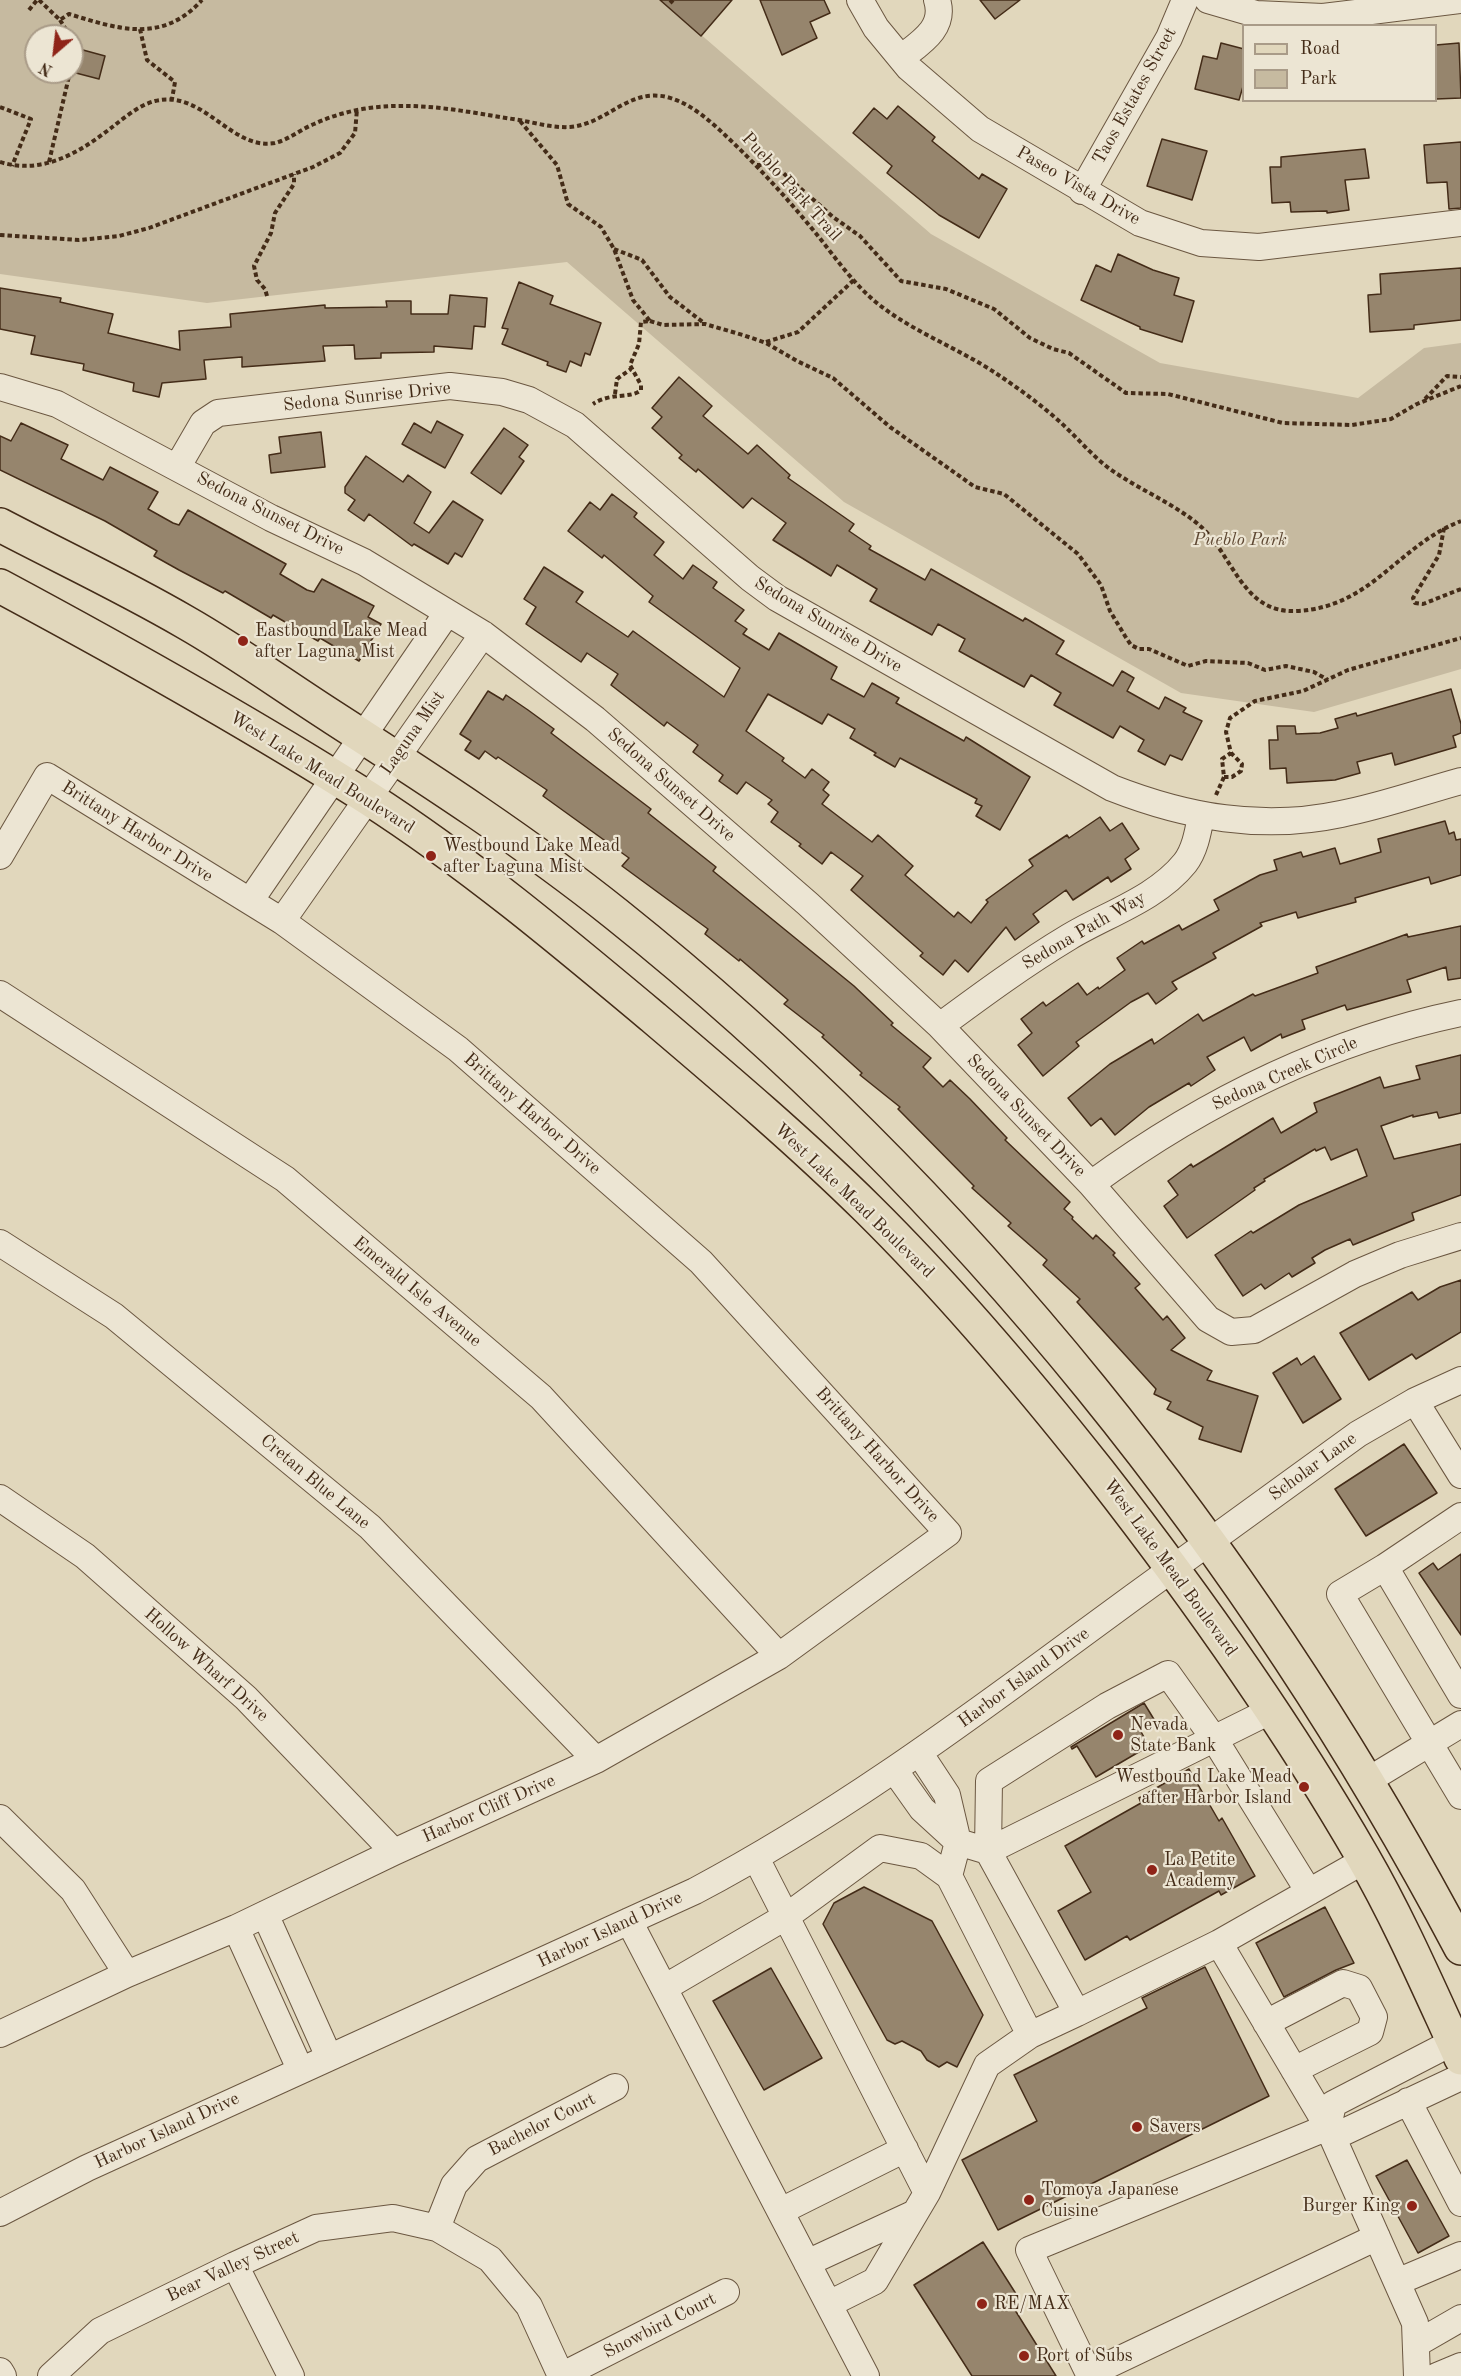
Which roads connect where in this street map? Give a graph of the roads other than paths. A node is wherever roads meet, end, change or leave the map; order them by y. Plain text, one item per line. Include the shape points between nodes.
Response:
1 (937, 0) edge
2 (1185, 0) edge
3 (1208, 0) edge
4 (1453, 1) edge
5 (867, 3) edge
6 (901, 58) junction
7 (1082, 191) junction
8 (1461, 223) edge
9 (0, 387) edge
10 (178, 466) junction
11 (0, 525) edge
12 (0, 586) edge
13 (447, 613) junction
14 (483, 634) junction
15 (364, 737) junction
16 (395, 757) junction
17 (336, 780) junction
18 (1461, 781) edge
19 (367, 798) junction
20 (1207, 816) junction
21 (0, 856) edge
22 (250, 901) junction
23 (282, 921) junction
24 (0, 994) edge
25 (1461, 1012) edge
26 (940, 1026) junction
27 (1091, 1184) junction
28 (1461, 1236) edge
29 (0, 1243) edge
30 (1461, 1380) edge
31 (1415, 1401) junction
32 (1461, 1475) edge
33 (0, 1498) edge
34 (1461, 1516) edge
35 (948, 1533) joint
36 (1209, 1543) junction
37 (1385, 1567) junction
38 (1174, 1568) junction
39 (779, 1656) junction
40 (1461, 1695) edge
41 (1272, 1710) junction
42 (1461, 1724) edge
43 (1215, 1740) junction
44 (1430, 1743) junction
45 (920, 1754) junction
46 (596, 1760) junction
47 (895, 1771) junction
48 (1367, 1781) junction
49 (1461, 1796) edge
50 (0, 1818) edge
51 (958, 1842) junction
52 (988, 1851) junction
53 (394, 1852) junction
54 (756, 1858) junction
55 (1365, 1860) junction
56 (950, 1877) junction
57 (1309, 1892) junction
58 (265, 1914) junction
59 (786, 1916) junction
60 (629, 1921) junction
61 (1398, 1925) junction
62 (236, 1928) junction
63 (1219, 1942) junction
64 (1461, 1948) edge
65 (128, 1974) junction
66 (664, 1988) junction
67 (1461, 2005) edge
68 (1077, 2013) junction
69 (1266, 2023) junction
70 (0, 2034) edge
71 (1030, 2035) junction
72 (1458, 2048) edge
73 (329, 2057) junction
74 (300, 2069) junction
75 (1294, 2070) junction
76 (1461, 2077) edge
77 (615, 2087) dead end
78 (1408, 2101) junction
79 (1328, 2127) junction
80 (905, 2149) junction
81 (921, 2203) junction
82 (1461, 2203) edge
83 (781, 2211) junction
84 (0, 2213) edge
85 (437, 2228) junction
86 (1377, 2237) junction
87 (1461, 2255) edge
88 (807, 2263) junction
89 (235, 2265) junction
90 (1396, 2282) junction
91 (726, 2292) dead end
92 (829, 2304) junction
93 (1461, 2318) edge
94 (1416, 2344) junction
95 (1461, 2366) edge
96 (0, 2371) edge
97 (1089, 2375) edge
98 (3, 2376) edge
99 (51, 2376) edge
100 (291, 2376) edge
101 (561, 2376) edge
102 (867, 2376) edge
103 (1417, 2376) edge
104 (1437, 2376) edge

1 - 6 street via 940,11 934,29
2 - 7 street, Taos Estates Street via 1169,38
3 - 4 street via 1256,14 1323,17
5 - 6 street, Paseo Vista Drive via 876,28
6 - 7 street, Paseo Vista Drive via 980,129
7 - 8 street, Paseo Vista Drive via 1140,223 1201,243 1259,248
9 - 10 street, Sedona Sunset Drive via 57,404
10 - 13 street, Sedona Sunset Drive via 271,518 364,562
10 - 20 street, Sedona Sunrise Drive via 203,423 218,413 450,386 502,392 529,400 575,425 777,598 1112,788 1153,804
11 - 15 main road via 186,622
12 - 17 main road, West Lake Mead Boulevard via 157,670
13 - 14 street, Sedona Sunset Drive
13 - 15 street, Laguna Mist
14 - 16 street, Laguna Mist
14 - 26 street, Sedona Sunset Drive via 595,719 808,904
15 - 16 main road
15 - 17 street, Laguna Mist
16 - 19 street, Laguna Mist
16 - 36 main road via 477,810 616,914 779,1054 883,1155 1059,1347
17 - 19 main road, West Lake Mead Boulevard
17 - 22 street, Laguna Mist
18 - 20 street, Sedona Sunrise Drive via 1312,819 1253,822
19 - 23 street, Laguna Mist
19 - 38 main road, West Lake Mead Boulevard via 446,852 584,959 849,1190 971,1319
20 - 26 street, Sedona Path Way via 1186,862 1157,889 1070,936
21 - 22 street, Brittany Harbor Drive via 47,776
22 - 23 street, Brittany Harbor Drive
23 - 35 street, Brittany Harbor Drive via 458,1049 701,1262
24 - 39 street, Emerald Isle Avenue via 285,1179 338,1224 541,1397
25 - 27 street, Sedona Creek Circle via 1358,1039 1226,1097
26 - 27 street, Sedona Sunset Drive
27 - 28 street, Sedona Sunset Drive via 1208,1319 1231,1332 1254,1330 1355,1274
29 - 46 street, Cretan Blue Lane via 114,1316 370,1527
30 - 31 street, Scholar Lane
31 - 32 street
31 - 36 street, Scholar Lane via 1358,1434
33 - 53 street, Hollow Wharf Drive via 85,1556 246,1698
34 - 37 street
35 - 39 street, Harbor Cliff Drive
36 - 38 street, Scholar Lane
36 - 48 main road via 1294,1665
37 - 40 street
37 - 44 street via 1340,1594
38 - 41 main road, West Lake Mead Boulevard
38 - 45 street, Harbor Island Drive
39 - 46 street, Harbor Cliff Drive
41 - 43 street
41 - 55 main road, West Lake Mead Boulevard
42 - 44 street
43 - 52 street
43 - 52 street via 1168,1674 1107,1706 989,1780
43 - 57 street
44 - 48 street
44 - 49 street
45 - 47 street, Harbor Island Drive
45 - 51 street via 947,1795
46 - 53 street, Harbor Cliff Drive
47 - 51 street via 922,1809
47 - 54 street, Harbor Island Drive
48 - 64 main road
50 - 65 street via 73,1890
51 - 52 street
51 - 56 street
52 - 68 street
53 - 58 street, Harbor Cliff Drive
54 - 59 street
54 - 60 street, Harbor Island Drive
55 - 57 street
55 - 61 main road, West Lake Mead Boulevard
56 - 59 street via 921,1856 880,1848
56 - 71 street
57 - 63 street
58 - 62 street, Harbor Cliff Drive
58 - 73 street
59 - 66 street
59 - 80 street
60 - 66 street
60 - 73 street, Harbor Island Drive
61 - 67 main road via 1434,1954
61 - 72 main road, West Lake Mead Boulevard
62 - 65 street, Harbor Cliff Drive
62 - 74 street
63 - 68 street
63 - 69 street
65 - 70 street, Harbor Cliff Drive
66 - 83 street
68 - 71 street
69 - 75 street
69 - 75 street via 1343,1983 1359,1988 1374,2017 1370,2032
71 - 81 street via 987,2065
72 - 79 street via 1333,2104
73 - 74 street, Harbor Island Drive
74 - 84 street, Harbor Island Drive
75 - 79 street
76 - 78 street
77 - 85 street, Bachelor Court via 477,2159 454,2185
78 - 79 street via 1344,2132
78 - 82 street
79 - 86 street
79 - 97 street via 1029,2250
80 - 81 street
80 - 83 street
81 - 88 street
81 - 92 street via 875,2281
83 - 88 street
85 - 89 street, Bear Valley Street via 393,2218 316,2229
85 - 101 street, Bear Valley Street via 490,2259 529,2306
86 - 90 street
86 - 97 street
87 - 90 street
88 - 92 street
89 - 99 street, Bear Valley Street via 100,2331
89 - 100 street
90 - 94 street via 1415,2324
91 - 101 street, Snowbird Court
92 - 102 street
93 - 94 street
94 - 103 street
95 - 104 street
96 - 98 street

